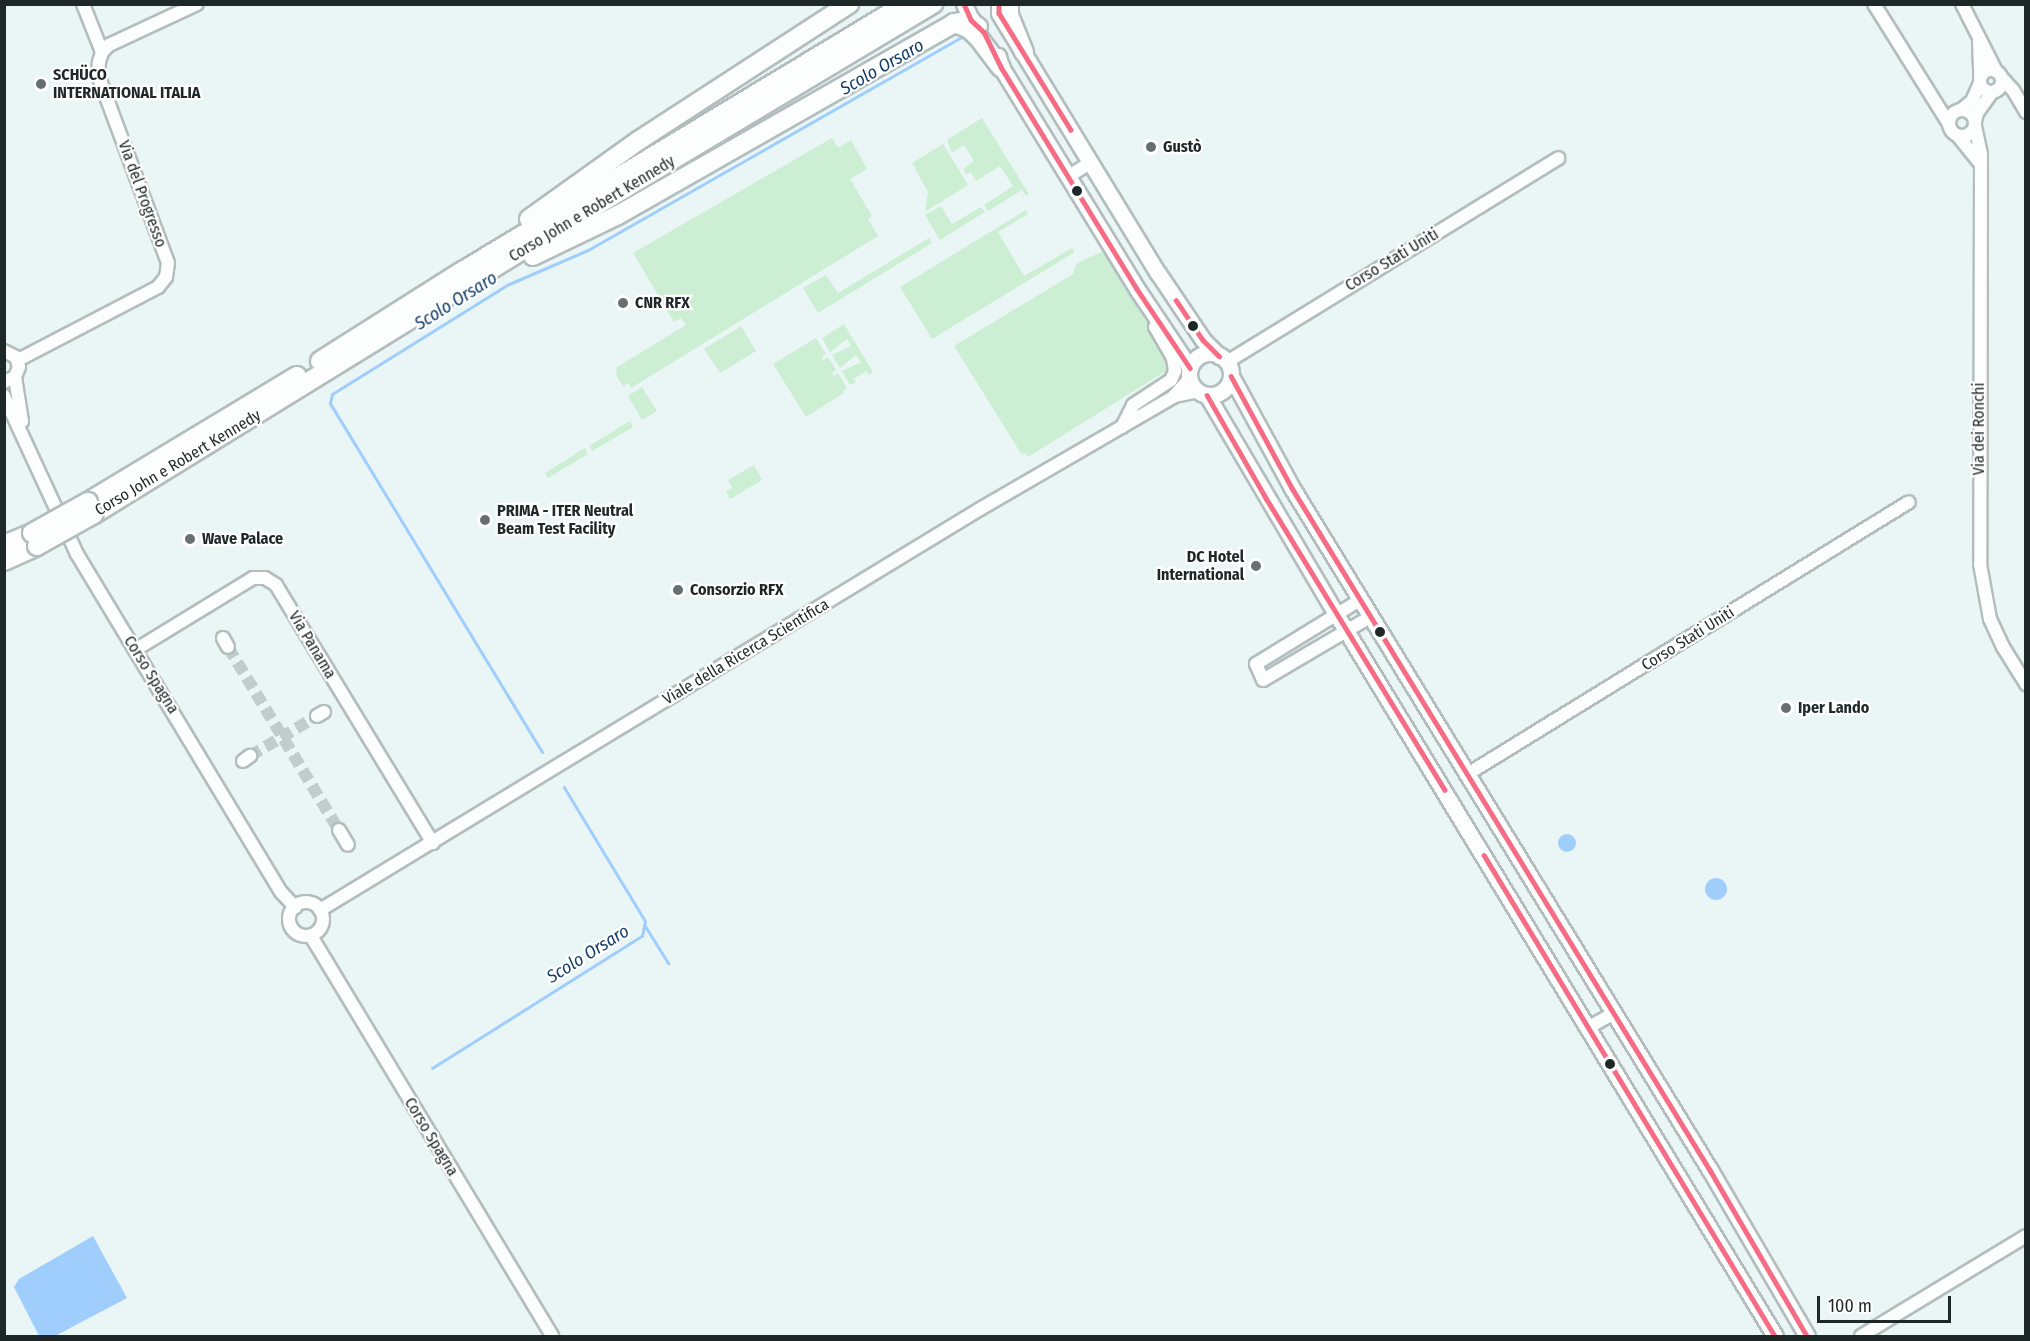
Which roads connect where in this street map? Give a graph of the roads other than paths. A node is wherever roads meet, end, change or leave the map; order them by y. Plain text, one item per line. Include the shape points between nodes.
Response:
1 (83, 4) edge
2 (197, 4) edge
3 (849, 4) edge
4 (905, 4) edge
5 (933, 4) edge
6 (1874, 4) edge
7 (1962, 4) edge
8 (1001, 6) edge
9 (966, 18) edge
10 (1979, 39) junction
11 (102, 52) junction
12 (1024, 52) joint
13 (1001, 67) joint
14 (1980, 81) junction
15 (1997, 83) junction
16 (1924, 86) junction
17 (1960, 110) junction
18 (2025, 112) edge
19 (1948, 124) junction
20 (1975, 124) junction
21 (1958, 136) junction
22 (1558, 158) dead end
23 (1091, 162) junction
24 (1981, 164) junction
25 (1069, 176) junction
26 (461, 272) junction
27 (1137, 289) junction
28 (437, 303) junction
29 (5, 348) edge
30 (18, 360) junction
31 (1226, 365) junction
32 (10, 379) edge
33 (1196, 383) junction
34 (4, 396) edge
35 (1121, 428) junction
36 (24, 434) junction
37 (1909, 502) dead end
38 (91, 508) junction
39 (35, 540) junction
40 (4, 545) edge
41 (4, 561) edge
42 (1360, 600) junction
43 (1336, 614) junction
44 (1370, 616) junction
45 (1346, 631) junction
46 (135, 650) junction
47 (2025, 684) edge
48 (1466, 775) junction
49 (339, 830) tunnel mouth
50 (433, 843) junction
51 (348, 846) dead end
52 (295, 907) junction
53 (320, 910) junction
54 (310, 936) junction
55 (1612, 1014) junction
56 (1589, 1027) junction
57 (2025, 1236) edge
58 (552, 1336) edge
59 (1775, 1336) edge
60 (1807, 1336) edge
61 (1861, 1336) edge

1 - 11 street, Via del Progresso
2 - 11 street via 109,45
3 - 26 highway via 576,183
4 - 26 highway, Corso John e Robert Kennedy
5 - 28 highway, Corso John e Robert Kennedy
6 - 16 street
7 - 10 street
8 - 9 main road via 993,23
8 - 12 highway via 1010,15
9 - 13 highway via 968,28
9 - 28 highway via 618,215
10 - 14 street
10 - 15 street
11 - 30 street, Via del Progresso via 98,75 168,263 166,277 158,287
12 - 23 main road
13 - 25 main road
14 - 15 street via 1983,89
14 - 15 street via 1986,71
14 - 17 street via 1972,101
15 - 18 street via 2017,97
15 - 20 street via 1977,112
16 - 17 street
16 - 19 street
17 - 19 street via 1952,114
17 - 20 street via 1969,112
19 - 21 street
20 - 21 street via 1969,135
20 - 24 street, Via dei Ronchi
21 - 24 street
22 - 31 street, Corso Stati Uniti
23 - 25 street
23 - 31 main road via 1158,273 1203,340
24 - 47 street, Via dei Ronchi via 1980,564 1990,619
25 - 27 main road
26 - 38 highway, Corso John e Robert Kennedy
27 - 33 main road
27 - 35 street via 1173,358 1175,371 1171,380 1133,405
28 - 38 highway, Corso John e Robert Kennedy
29 - 30 street
30 - 32 street, Corso Spagna via 19,367
31 - 33 main road via 1225,389 1216,394
31 - 33 main road via 1209,354 1199,356
31 - 42 main road via 1292,488
32 - 36 street, Corso Spagna
33 - 35 street, Viale della Ricerca Scientifica
33 - 43 main road
34 - 36 street, Corso Spagna
35 - 50 street, Viale della Ricerca Scientifica
36 - 46 street, Corso Spagna via 78,554
37 - 48 street, Corso Stati Uniti
38 - 39 highway, Corso John e Robert Kennedy, bridge
39 - 40 highway, Corso John e Robert Kennedy
39 - 41 highway, Corso John e Robert Kennedy
42 - 43 street
42 - 44 main road
43 - 45 main road
43 - 45 street via 1256,664 1263,680
44 - 45 street
44 - 48 main road
45 - 56 main road
46 - 50 street, Via Panama via 253,578 264,578 276,585
46 - 52 street, Corso Spagna via 281,892
48 - 55 main road
49 - 51 street
50 - 53 street, Viale della Ricerca Scientifica
52 - 53 street via 311,903
52 - 54 street, Corso Spagna via 290,914 292,929 300,936
53 - 54 street via 322,924
54 - 58 street, Corso Spagna
55 - 56 street
55 - 60 main road via 1710,1170
56 - 59 main road
57 - 61 street

